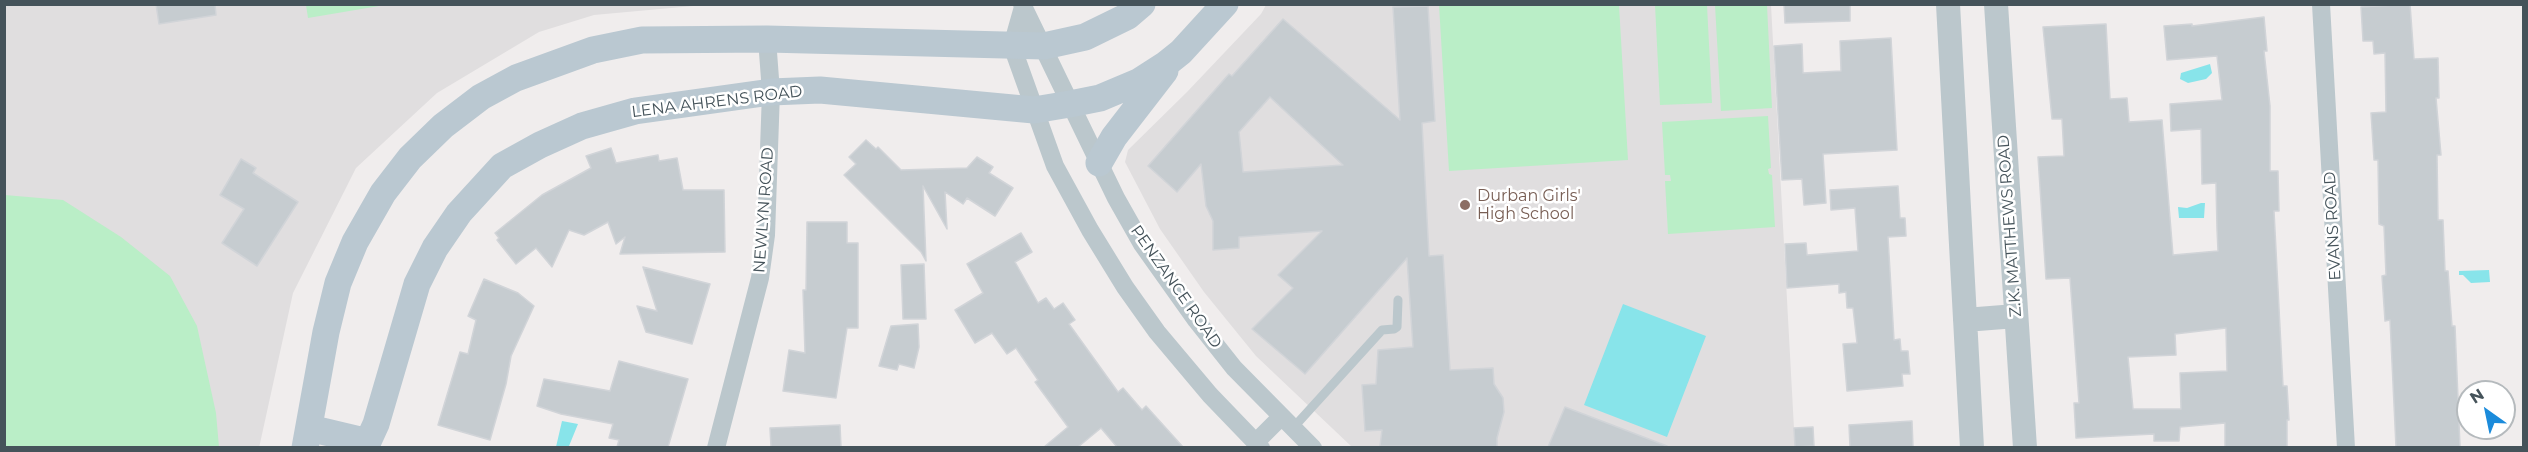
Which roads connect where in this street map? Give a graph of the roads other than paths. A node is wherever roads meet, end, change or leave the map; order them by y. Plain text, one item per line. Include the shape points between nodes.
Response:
1 (1142, 4) edge
2 (1225, 4) edge
3 (1948, 4) edge
4 (1996, 4) edge
5 (2321, 4) edge
6 (1023, 6) edge
7 (767, 39) junction
8 (1012, 45) junction
9 (1044, 46) junction
10 (1181, 52) junction
11 (771, 92) junction
12 (1070, 104) junction
13 (1034, 110) junction
14 (1099, 163) junction
15 (1398, 300) dead end
16 (2016, 316) junction
17 (1965, 320) junction
18 (1287, 422) junction
19 (307, 437) edge
20 (367, 445) edge
21 (1259, 445) edge
22 (716, 447) edge
23 (1313, 447) edge
24 (1972, 447) edge
25 (2025, 447) edge
26 (2346, 447) edge

1 - 9 main road via 1128,16 1085,37
2 - 10 main road, LENA AHRENS ROAD
3 - 17 street
4 - 16 street, Z.K. MATTHEWS ROAD
5 - 26 street, EVANS ROAD
6 - 8 street
6 - 9 street, PENZANCE ROAD
7 - 8 main road
7 - 11 street, NEWLYN ROAD
7 - 19 main road via 642,40 593,50 516,78 481,97 443,126 383,193 355,242 338,283
8 - 9 main road
8 - 13 street
9 - 12 street, PENZANCE ROAD
10 - 12 main road, LENA AHRENS ROAD via 1138,82 1100,98
10 - 14 main road via 1114,137
11 - 13 main road, LENA AHRENS ROAD via 820,90
11 - 20 main road, LENA AHRENS ROAD via 635,111 582,126 502,166 459,213 417,284
11 - 22 street, NEWLYN ROAD via 766,235 760,278
12 - 13 main road, LENA AHRENS ROAD
12 - 14 street, PENZANCE ROAD
13 - 21 street via 1055,166 1125,287 1210,395
14 - 18 street, PENZANCE ROAD via 1143,244 1196,320 1234,368
15 - 18 lane via 1397,327 1382,330
16 - 17 street
16 - 25 street, Z.K. MATTHEWS ROAD
17 - 24 street
18 - 21 street
18 - 23 street, PENZANCE ROAD
19 - 20 main road

